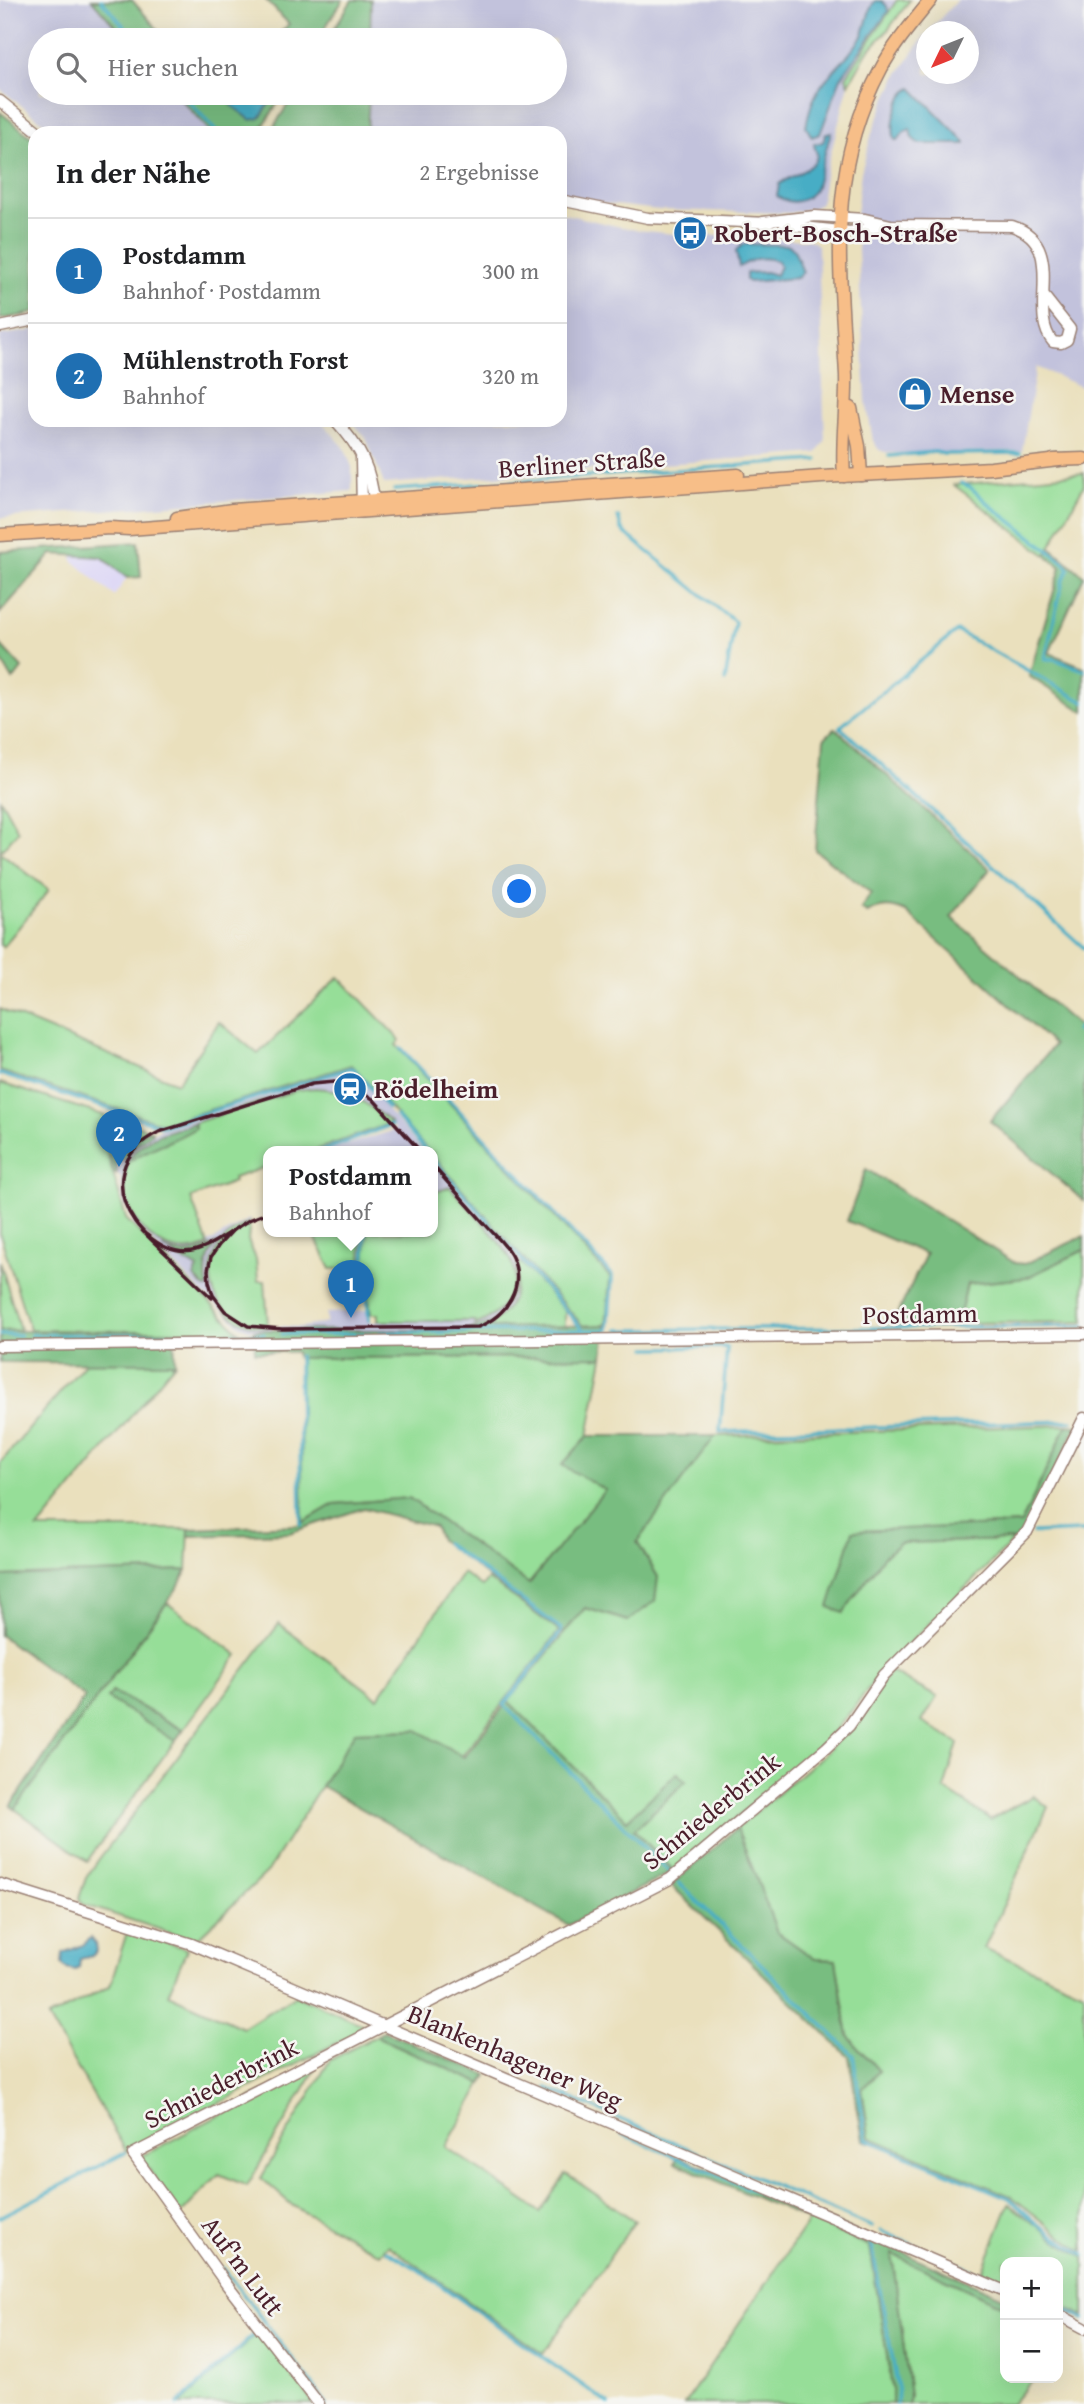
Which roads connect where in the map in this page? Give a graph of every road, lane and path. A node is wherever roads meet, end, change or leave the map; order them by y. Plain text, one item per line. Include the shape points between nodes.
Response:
1 (931, 0) edge
2 (0, 101) edge
3 (31, 126) edge
4 (567, 201) edge
5 (839, 218) junction
6 (763, 222) junction
7 (888, 225) junction
8 (839, 231) junction
9 (1044, 296) dead end
10 (28, 321) edge
11 (0, 327) edge
12 (846, 391) junction
13 (341, 427) edge
14 (1084, 459) edge
15 (861, 471) junction
16 (844, 472) junction
17 (368, 506) junction
18 (0, 535) edge
19 (1084, 1335) edge
20 (0, 1346) edge
21 (1084, 1418) edge
22 (0, 1884) edge
23 (382, 2025) junction
24 (133, 2154) joint
25 (1000, 2289) edge
26 (1063, 2317) edge
27 (1084, 2328) edge
28 (319, 2404) edge

1 - 5 main road via 882,66 866,100 844,175
2 - 3 street
4 - 6 street via 648,218
5 - 6 street
5 - 7 street
5 - 8 main road
6 - 8 street
7 - 8 street
7 - 9 street via 993,224 1021,229 1040,253
8 - 12 main road
10 - 11 street
12 - 15 main road
12 - 16 main road
13 - 17 street via 360,452
14 - 15 main road, Berliner Straße
15 - 16 main road, Berliner Straße
16 - 17 main road, Berliner Straße
17 - 18 main road, Berliner Straße via 129,529
19 - 20 street, Postdamm
21 - 23 street, Schniederbrink via 1027,1532 884,1675 849,1726 826,1748 670,1879
22 - 23 street, Blankenhagener Weg via 192,1944
23 - 24 street, Schniederbrink
23 - 25 street, Blankenhagener Weg
24 - 28 street, Auf'm Lutt
26 - 27 street

